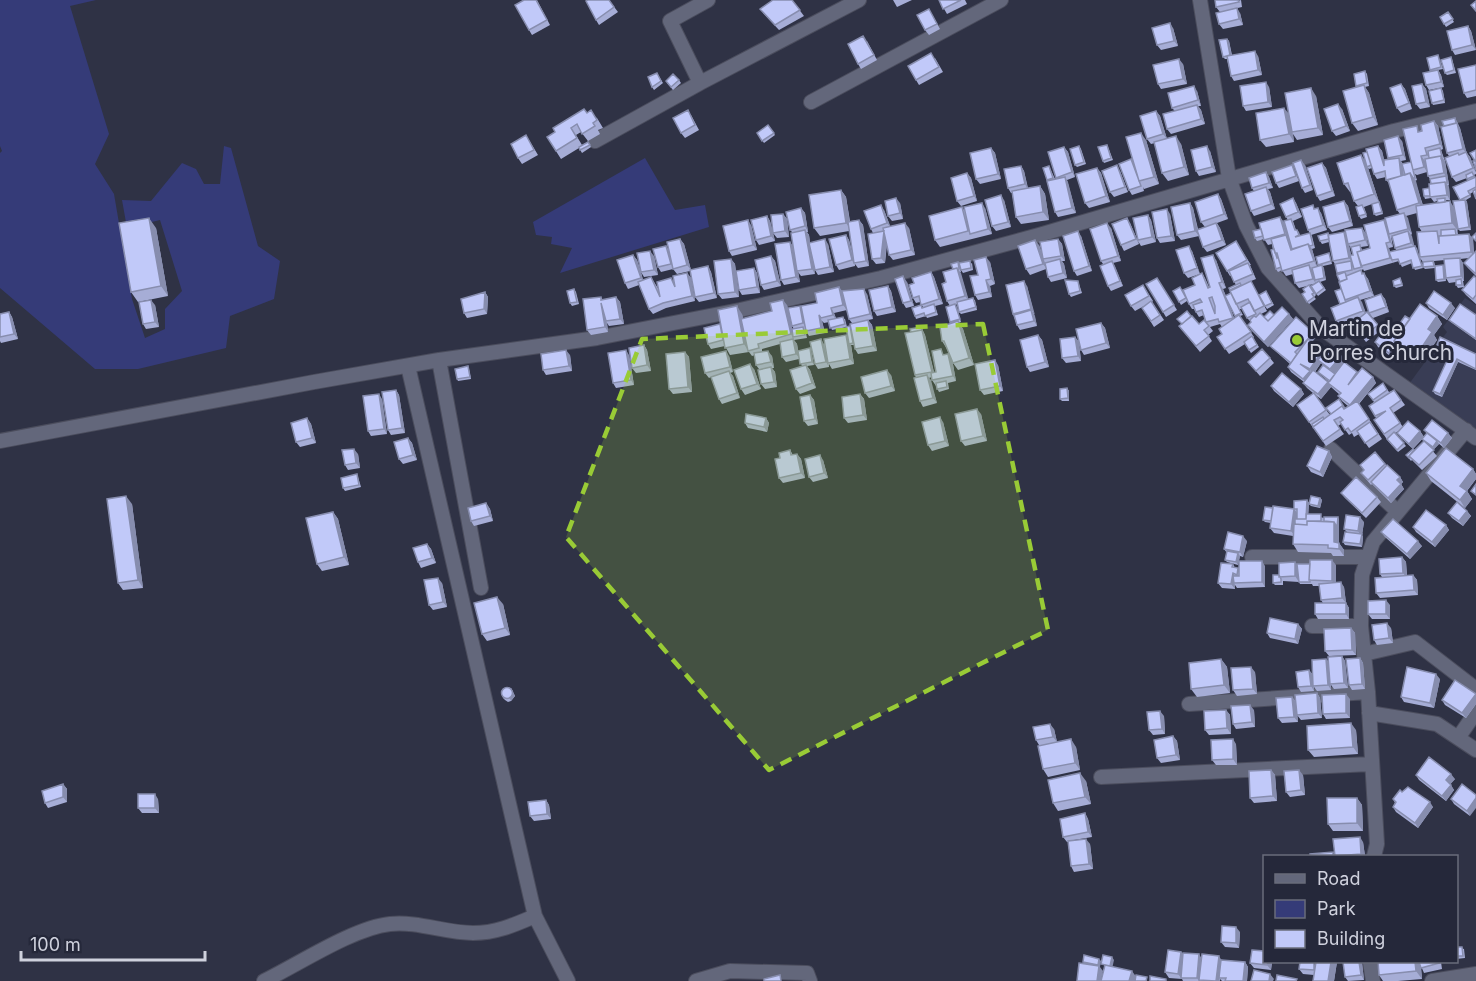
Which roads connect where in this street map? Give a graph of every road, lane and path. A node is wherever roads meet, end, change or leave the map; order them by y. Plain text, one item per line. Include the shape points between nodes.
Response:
1 (708, 0) edge
2 (859, 0) edge
3 (1001, 0) edge
4 (1200, 0) edge
5 (700, 83) junction
6 (811, 102) dead end
7 (1476, 111) edge
8 (595, 141) dead end
9 (1230, 178) junction
10 (439, 360) junction
11 (408, 366) junction
12 (1471, 434) edge
13 (0, 441) edge
14 (1331, 449) edge
15 (1398, 512) junction
16 (1252, 557) dead end
17 (1368, 557) junction
18 (481, 588) dead end
19 (1312, 626) dead end
20 (1361, 626) junction
21 (1364, 654) junction
22 (1476, 689) edge
23 (1368, 692) junction
24 (1189, 704) dead end
25 (1369, 712) junction
26 (1476, 712) edge
27 (1458, 738) junction
28 (1476, 750) edge
29 (1371, 764) junction
30 (1101, 777) dead end
31 (1374, 855) edge
32 (535, 916) junction
33 (1370, 963) edge
34 (1476, 974) edge
35 (264, 981) edge
36 (568, 981) edge
37 (696, 981) edge
38 (810, 981) edge
39 (1373, 981) edge
40 (1432, 981) edge

1 - 5 street via 670,21
2 - 5 street
3 - 6 street
4 - 9 street
5 - 8 street
7 - 9 street
9 - 10 street via 1039,236 870,281 597,338
9 - 12 street via 1246,225 1268,268 1321,327
10 - 11 street
10 - 18 street
11 - 13 street
11 - 32 street
12 - 15 street
14 - 15 street
15 - 17 street via 1373,542
16 - 17 street
17 - 20 street via 1362,575
19 - 20 street
20 - 21 street
21 - 22 street via 1415,642
21 - 23 street
23 - 24 street
23 - 25 street
25 - 27 street via 1437,724
25 - 29 street
26 - 27 street
27 - 28 street
29 - 30 street
29 - 31 street via 1377,844
32 - 35 street via 490,932 405,923 368,929
32 - 36 street
33 - 39 street
34 - 40 street
37 - 38 street via 730,970 807,973

